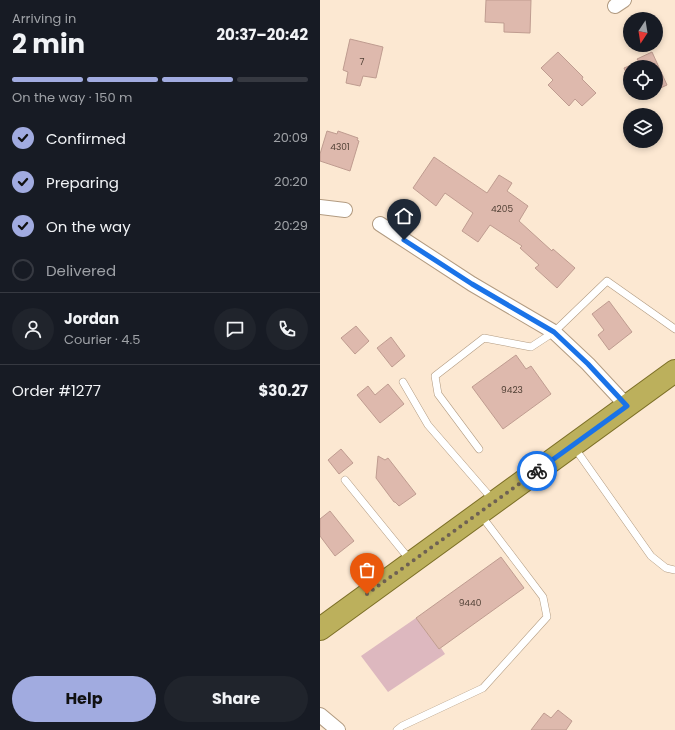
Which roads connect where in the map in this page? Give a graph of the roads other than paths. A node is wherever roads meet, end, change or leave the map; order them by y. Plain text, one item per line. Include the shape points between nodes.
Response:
1 (320, 207) edge
2 (345, 210) dead end
3 (380, 224) dead end
4 (675, 329) edge
5 (554, 332) junction
6 (675, 371) edge
7 (403, 382) dead end
8 (627, 406) junction
9 (572, 445) junction
10 (479, 449) dead end
11 (345, 480) dead end
12 (487, 507) junction
13 (412, 562) junction
14 (675, 570) edge
15 (320, 629) edge
16 (320, 715) edge
17 (338, 730) edge
18 (397, 730) edge

1 - 2 street
3 - 5 street via 472,284
4 - 5 lane via 607,281
5 - 8 street
5 - 10 lane via 531,347 484,338 435,376 438,394
6 - 8 highway
7 - 12 lane via 428,424
8 - 9 highway
9 - 12 highway
9 - 14 lane via 651,556 666,568
11 - 13 lane
12 - 13 highway
12 - 18 lane via 543,597 547,617 483,688
13 - 15 highway
16 - 17 street

